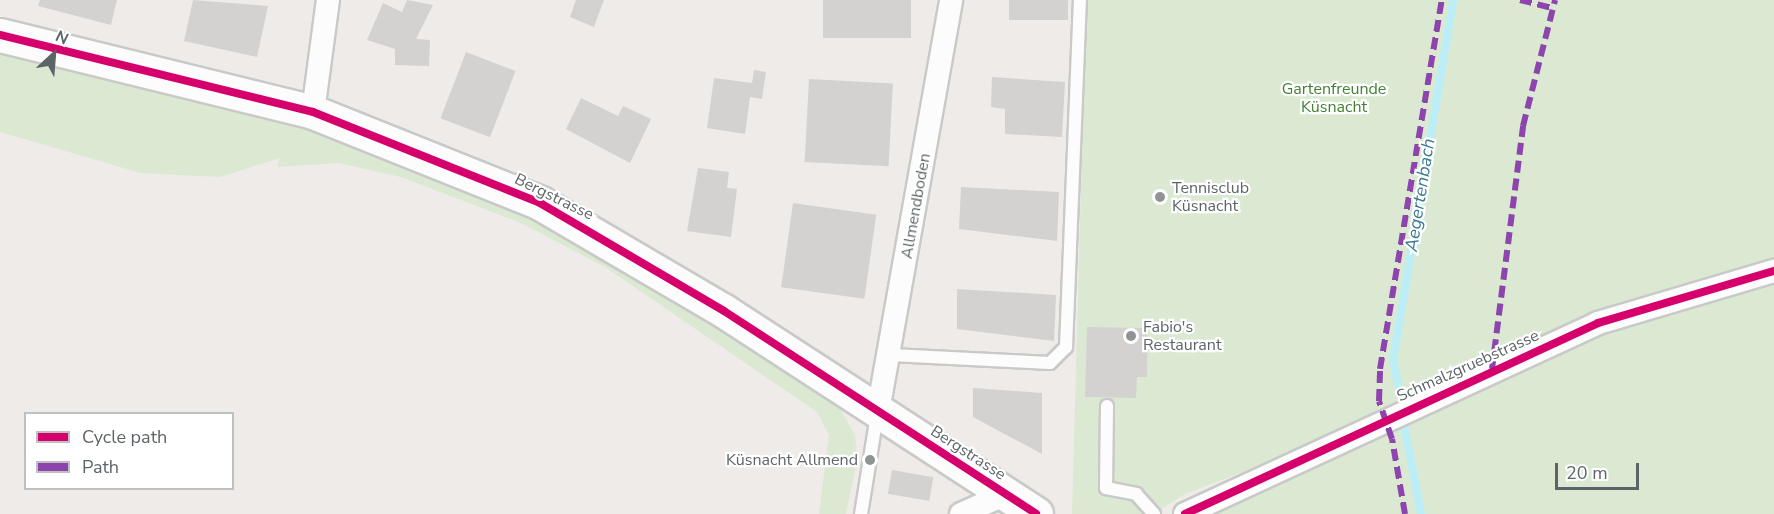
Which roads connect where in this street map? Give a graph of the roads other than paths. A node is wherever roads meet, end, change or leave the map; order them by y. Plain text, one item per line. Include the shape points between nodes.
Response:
1 (328, 0) edge
2 (951, 0) edge
3 (1080, 0) edge
4 (0, 36) edge
5 (314, 112) junction
6 (1774, 271) edge
7 (891, 355) junction
8 (1107, 406) dead end
9 (878, 411) junction
10 (1006, 494) junction
11 (861, 514) edge
12 (961, 514) edge
13 (1036, 514) edge
14 (1154, 514) edge
15 (1185, 514) edge

1 - 5 street
2 - 7 street, Allmendboden
3 - 7 lane via 1066,347 1050,363
4 - 5 street, Bergstrasse
5 - 9 street, Bergstrasse via 550,208
6 - 15 street, Schmalzgruebstrasse via 1598,323 1332,441
7 - 9 street, Allmendboden
8 - 14 lane via 1106,488 1136,494
9 - 10 street, Bergstrasse
9 - 11 lane
10 - 12 street
10 - 13 street, Bergstrasse

